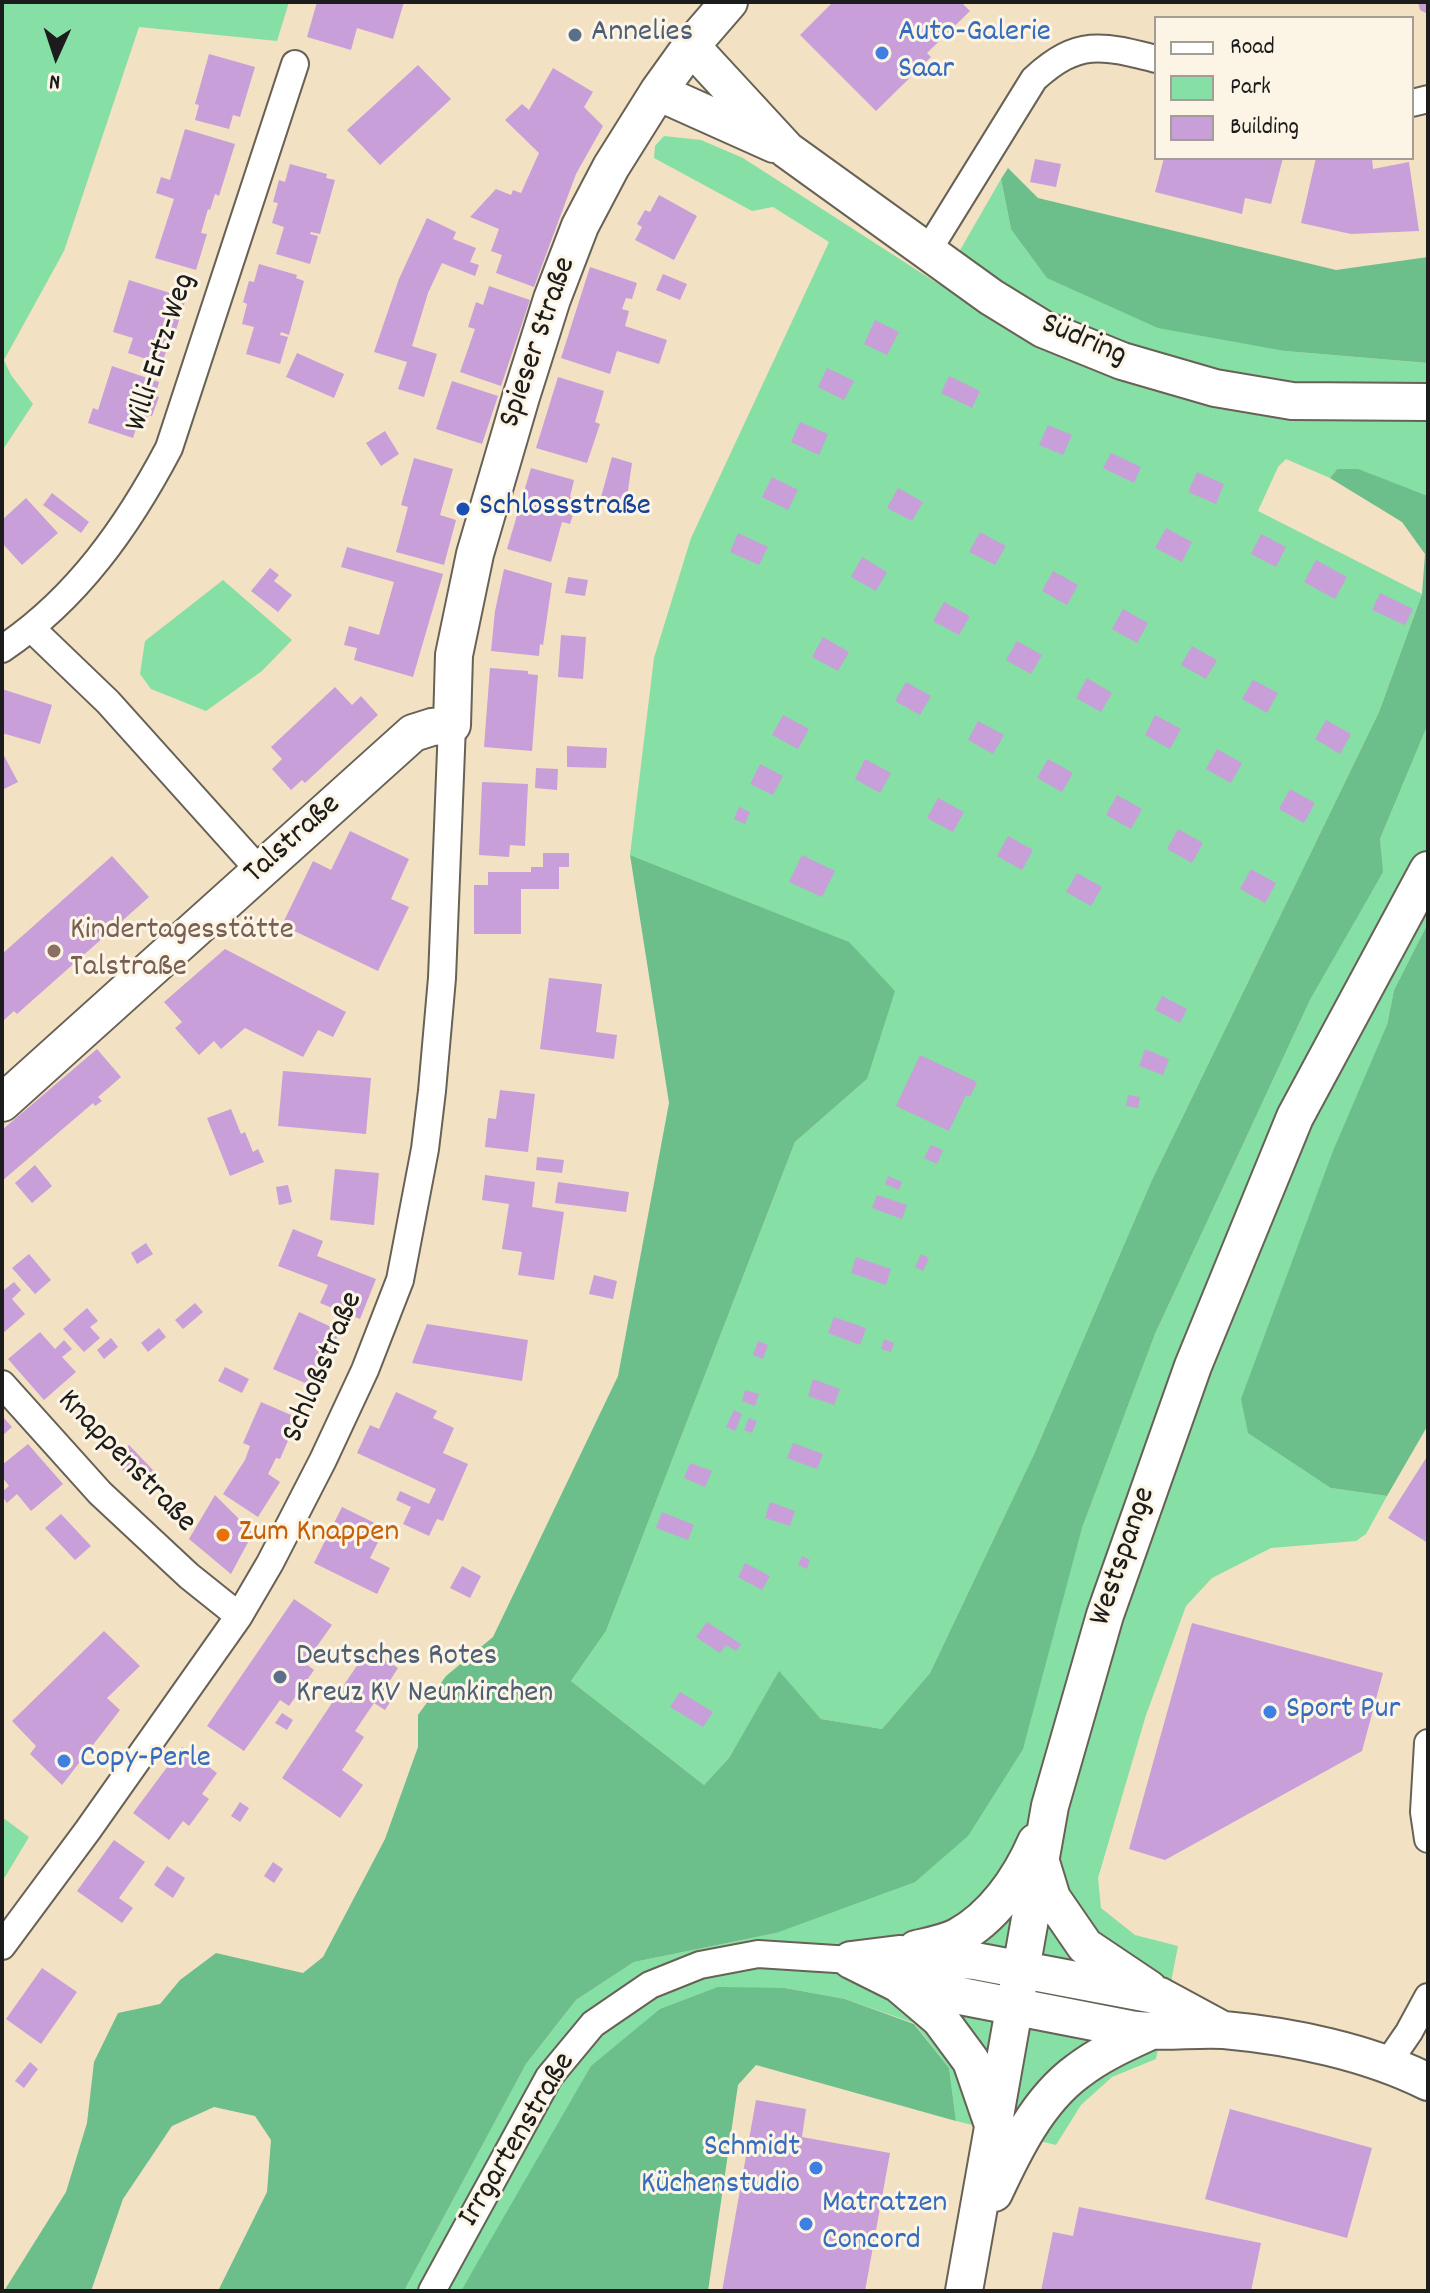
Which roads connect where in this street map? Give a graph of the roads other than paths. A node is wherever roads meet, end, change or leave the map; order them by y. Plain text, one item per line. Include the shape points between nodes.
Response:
1 (729, 2) edge
2 (691, 46) junction
3 (1154, 59) edge
4 (295, 64) dead end
5 (658, 92) junction
6 (787, 150) junction
7 (927, 252) junction
8 (1428, 402) edge
9 (32, 629) junction
10 (2, 649) edge
11 (452, 725) junction
12 (1428, 870) edge
13 (260, 871) junction
14 (2, 1103) edge
15 (2, 1384) edge
16 (239, 1616) junction
17 (1428, 1743) edge
18 (1050, 1806) junction
19 (1428, 1839) edge
20 (1041, 1862) junction
21 (2, 1946) edge
22 (851, 1960) joint
23 (899, 1969) junction
24 (1022, 1970) junction
25 (1160, 1996) junction
26 (1428, 1997) edge
27 (1016, 2006) junction
28 (1223, 2030) junction
29 (1149, 2032) junction
30 (1415, 2072) edge
31 (994, 2127) junction
32 (975, 2235) junction
33 (432, 2291) edge
34 (964, 2291) edge

1 - 2 street, Spieser Straße
2 - 5 street, Spieser Straße
2 - 6 street, Südring
3 - 7 street via 1107,48 1081,49 1056,59 1034,79
4 - 9 street, Willi-Ertz-Weg via 169,448 94,567
5 - 6 street, Südring
5 - 11 street, Spieser Straße via 580,226 552,299 469,581 454,655
6 - 7 street, Südring
7 - 8 street, Südring via 1043,329 1122,361 1215,388 1292,401
9 - 10 street, Willi-Ertz-Weg
9 - 13 street via 108,702
11 - 13 street, Talstraße via 413,733
11 - 16 street, Schloßstraße via 432,1091 400,1280 323,1460
12 - 18 street, Westspange via 1295,1117 1193,1366 1105,1615
13 - 14 street, Talstraße
15 - 16 street, Knappenstraße via 100,1493
16 - 21 street, Schloßstraße
17 - 19 street
18 - 20 street, Westspange
18 - 23 street via 1027,1863 998,1903 956,1938
20 - 24 street, Westspange
20 - 25 street via 1052,1898 1085,1946
22 - 23 street, Irrgartenstraße
22 - 33 street, Irrgartenstraße via 758,1954 700,1965 650,1985 593,2024 549,2077
23 - 24 street, Irrgartenstraße via 975,1961
23 - 27 street, Irrgartenstraße
23 - 31 street via 911,1992 940,2019 971,2061
24 - 25 street, Irrgartenstraße
24 - 27 street, Westspange
25 - 28 street
26 - 30 street via 1409,2032
27 - 29 street, Irrgartenstraße
27 - 31 street, Westspange
28 - 29 street
28 - 30 street via 1340,2049
29 - 32 street via 1076,2072 1047,2102 1014,2150
31 - 32 street, Westspange
32 - 34 street, Westspange

